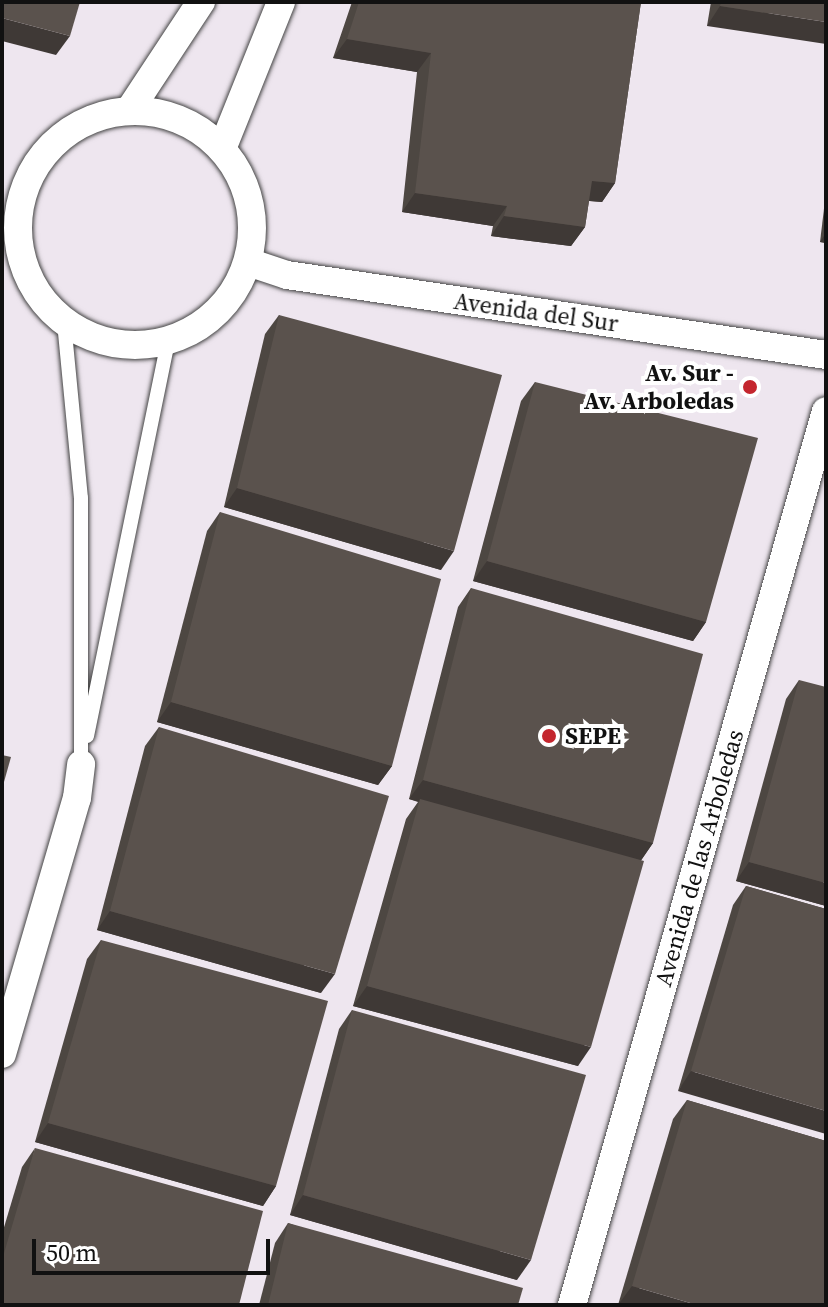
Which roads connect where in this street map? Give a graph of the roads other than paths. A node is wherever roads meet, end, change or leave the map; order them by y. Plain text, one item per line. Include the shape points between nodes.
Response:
1 (201, 2) edge
2 (281, 2) edge
3 (129, 111) junction
4 (222, 149) junction
5 (12, 193) edge
6 (248, 262) junction
7 (64, 322) junction
8 (168, 341) junction
9 (826, 362) edge
10 (826, 411) edge
11 (81, 764) junction
12 (2, 1054) edge
13 (572, 1305) edge

1 - 3 street
2 - 4 street
3 - 4 street via 164,114 196,127
3 - 5 street via 93,118 61,136
4 - 6 street via 247,196 253,222
5 - 7 street via 22,266 38,297
6 - 8 street via 231,297 203,324
6 - 9 street, Avenida del Sur via 287,275
7 - 8 street via 95,339 130,346
7 - 11 lane via 81,498
8 - 11 lane
10 - 13 street, Avenida de las Arboledas
11 - 12 street via 77,798

